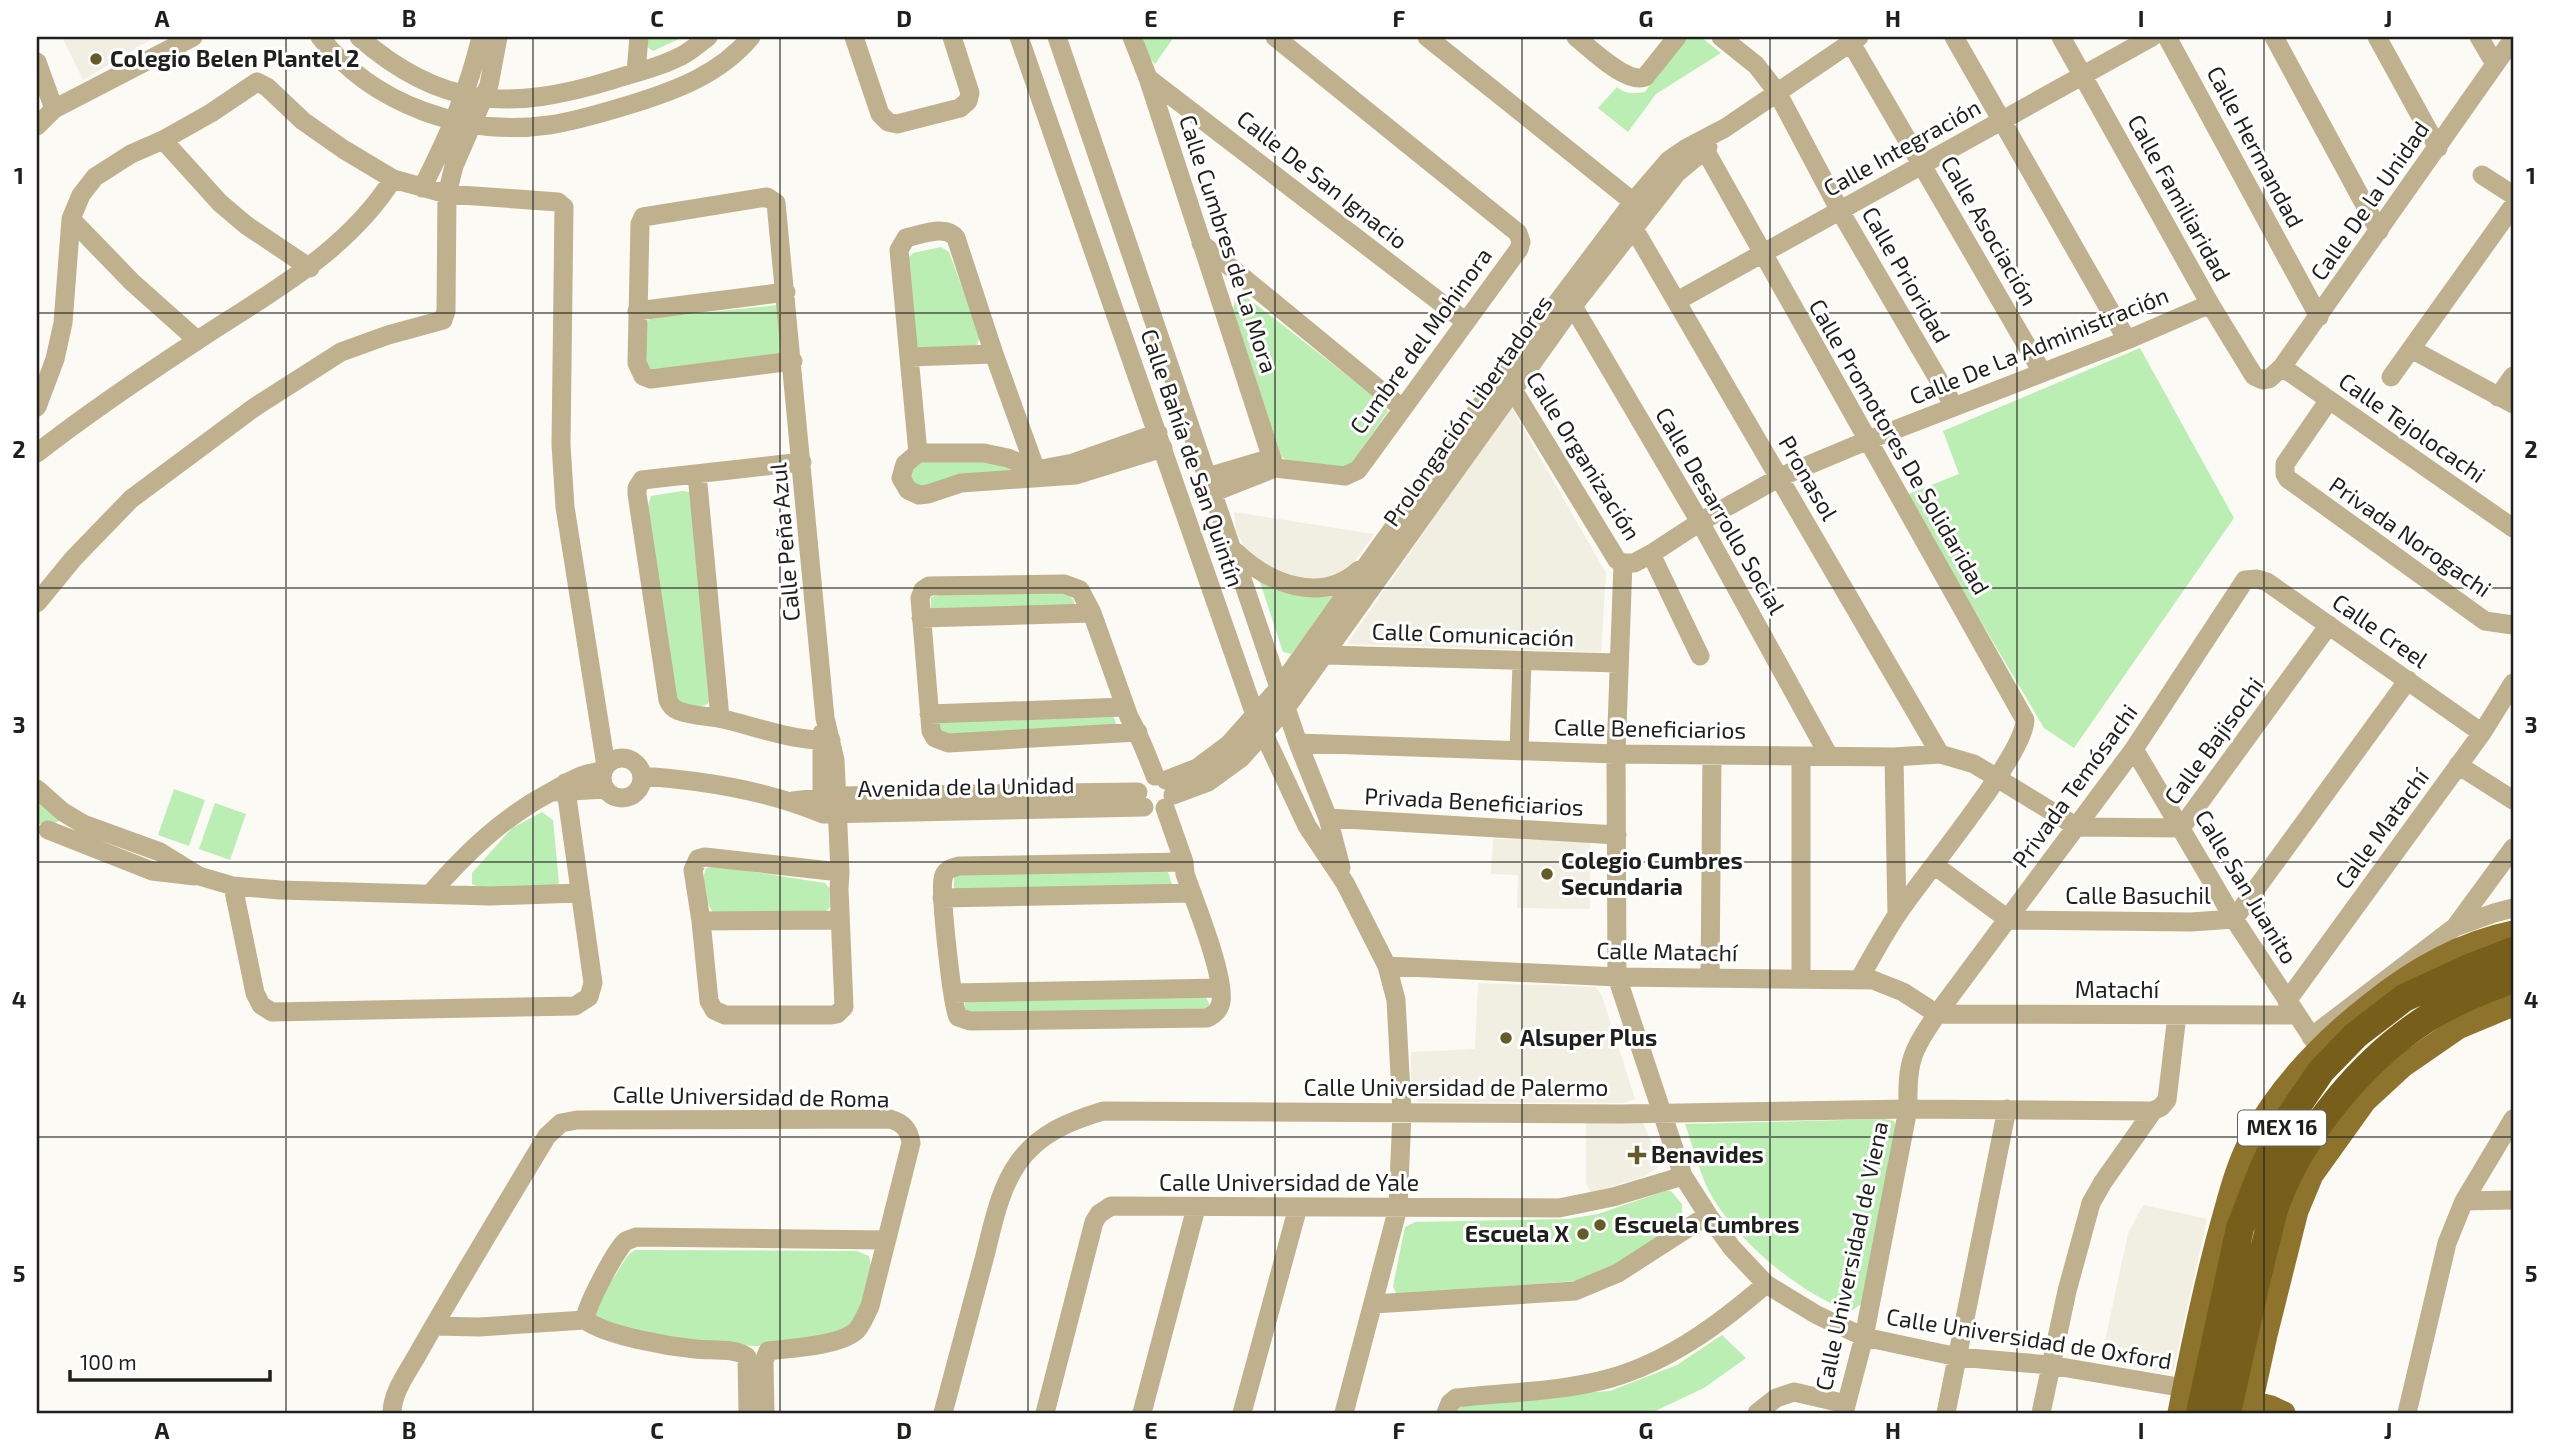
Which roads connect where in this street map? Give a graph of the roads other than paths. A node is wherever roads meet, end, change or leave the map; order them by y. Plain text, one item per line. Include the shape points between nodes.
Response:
1 (193, 37) edge
2 (320, 37) edge
3 (359, 37) edge
4 (481, 37) edge
5 (498, 37) edge
6 (639, 37) edge
7 (708, 37) edge
8 (751, 37) edge
9 (854, 37) edge
10 (952, 37) edge
11 (1019, 37) edge
12 (1057, 37) edge
13 (1132, 37) edge
14 (1275, 37) edge
15 (1427, 37) edge
16 (1576, 37) edge
17 (1677, 37) edge
18 (1721, 37) edge
19 (1954, 37) edge
20 (2062, 37) edge
21 (2151, 37) edge
22 (2167, 37) edge
23 (2274, 37) edge
24 (2377, 37) edge
25 (2479, 37) edge
26 (2513, 39) edge
27 (1855, 40) edge
28 (37, 62) edge
29 (2495, 64) junction
30 (636, 72) junction
31 (2082, 74) junction
32 (1148, 78) junction
33 (1777, 92) junction
34 (475, 97) junction
35 (54, 109) junction
36 (2002, 120) junction
37 (463, 124) junction
38 (37, 127) edge
39 (163, 140) junction
40 (1703, 146) junction
41 (2438, 148) junction
42 (1922, 164) junction
43 (2482, 175) dead end
44 (393, 179) junction
45 (422, 188) junction
46 (447, 194) junction
47 (2513, 195) edge
48 (2513, 206) edge
49 (1840, 211) junction
50 (1637, 214) junction
51 (71, 219) junction
52 (2379, 231) junction
53 (1201, 243) junction
54 (1762, 254) junction
55 (310, 268) junction
56 (786, 292) junction
57 (1569, 299) junction
58 (1677, 301) junction
59 (2210, 304) junction
60 (637, 311) junction
61 (2319, 317) junction
62 (1466, 322) junction
63 (197, 340) junction
64 (2127, 340) junction
65 (2411, 349) junction
66 (994, 354) junction
67 (909, 357) junction
68 (793, 361) junction
69 (2282, 367) junction
70 (2042, 372) junction
71 (2513, 376) edge
72 (2391, 377) dead end
73 (2259, 379) joint
74 (1508, 381) junction
75 (2329, 400) junction
76 (2506, 401) edge
77 (1954, 406) junction
78 (37, 407) edge
79 (1402, 408) junction
80 (1160, 441) junction
81 (1866, 441) junction
82 (37, 453) edge
83 (918, 453) junction
84 (802, 462) junction
85 (1274, 463) junction
86 (697, 474) junction
87 (1037, 474) junction
88 (1780, 477) junction
89 (1210, 485) junction
90 (1700, 522) junction
91 (2513, 528) edge
92 (1232, 549) junction
93 (1651, 554) junction
94 (1380, 561) junction
95 (1623, 563) junction
96 (2245, 580) joint
97 (37, 603) edge
98 (1092, 613) junction
99 (921, 618) junction
100 (2329, 625) junction
101 (2513, 625) edge
102 (1326, 655) junction
103 (1700, 656) dead end
104 (1522, 662) junction
105 (1619, 663) junction
106 (2408, 680) junction
107 (2513, 683) edge
108 (1279, 688) junction
109 (1286, 708) junction
110 (929, 714) junction
111 (1255, 715) junction
112 (720, 718) junction
113 (1130, 723) junction
114 (1263, 733) junction
115 (2482, 733) junction
116 (826, 740) junction
117 (1298, 743) junction
118 (2134, 749) junction
119 (1519, 751) junction
120 (1616, 754) junction
121 (1940, 754) junction
122 (1712, 755) junction
123 (1801, 756) junction
124 (1829, 756) junction
125 (1894, 757) junction
126 (2458, 765) junction
127 (605, 775) junction
128 (643, 776) junction
129 (1997, 777) junction
130 (37, 789) edge
131 (561, 789) junction
132 (1155, 794) junction
133 (2513, 800) edge
134 (829, 805) junction
135 (1328, 818) junction
136 (83, 824) junction
137 (2077, 827) junction
138 (2181, 828) junction
139 (42, 830) edge
140 (1616, 835) junction
141 (2513, 848) edge
142 (1934, 865) junction
143 (1184, 873) junction
144 (199, 876) junction
145 (836, 877) junction
146 (1345, 883) junction
147 (233, 886) junction
148 (431, 893) junction
149 (579, 893) junction
150 (942, 898) junction
151 (2513, 908) edge
152 (1897, 915) junction
153 (2234, 919) junction
154 (840, 920) junction
155 (2009, 920) junction
156 (701, 921) junction
157 (2455, 927) junction
158 (2513, 932) edge
159 (2513, 951) edge
160 (1387, 966) junction
161 (1617, 976) junction
162 (1710, 978) junction
163 (1801, 978) junction
164 (2513, 979) edge
165 (1858, 980) junction
166 (1221, 988) junction
167 (953, 993) junction
168 (2513, 1005) edge
169 (2292, 1008) junction
170 (1937, 1014) junction
171 (2177, 1015) junction
172 (2315, 1042) junction
173 (2160, 1105) junction
174 (1908, 1109) junction
175 (2007, 1109) junction
176 (1402, 1112) junction
177 (1664, 1113) junction
178 (2513, 1119) edge
179 (1683, 1176) junction
180 (2513, 1200) edge
181 (2464, 1201) junction
182 (1298, 1207) junction
183 (1196, 1208) junction
184 (1398, 1208) junction
185 (1708, 1215) junction
186 (886, 1240) junction
187 (1766, 1284) junction
188 (1374, 1304) junction
189 (2200, 1317) junction
190 (585, 1320) junction
191 (434, 1326) junction
192 (2266, 1335) junction
193 (1864, 1337) junction
194 (1958, 1357) junction
195 (2050, 1365) junction
196 (2184, 1388) junction
197 (1845, 1408) edge
198 (2243, 1410) edge
199 (392, 1413) edge
200 (748, 1413) edge
201 (765, 1413) edge
202 (943, 1413) edge
203 (1045, 1413) edge
204 (1142, 1413) edge
205 (1242, 1413) edge
206 (1344, 1413) edge
207 (1446, 1413) edge
208 (1757, 1413) edge
209 (1946, 1413) edge
210 (2041, 1413) edge
211 (2179, 1413) edge
212 (2200, 1413) edge
213 (2284, 1413) edge
214 (2407, 1413) edge

1 - 35 street
2 - 37 street via 344,63 376,86 415,109
3 - 34 street via 426,82
4 - 34 street
5 - 34 street
6 - 30 street
7 - 30 street via 680,58
8 - 37 street via 711,73 669,92 551,125
9 - 10 street via 880,114 897,124 960,108 968,101 970,93
11 - 80 street, Calle Bahía de San Quintín
12 - 89 street, Calle Bahía de San Quintín
13 - 32 street, Calle Cumbres de La Mora
14 - 62 street, Cumbre del Mohinora via 1518,233 1519,249
15 - 50 street
16 - 17 street via 1622,73 1637,79 1645,77
18 - 33 street, Calle Prioridad via 1756,65
19 - 36 street
20 - 31 street, Calle Familiaridad
21 - 31 street, Calle Integración
22 - 61 street, Calle Hermandad
23 - 52 street
24 - 41 street
25 - 29 street
26 - 29 street, Calle De la Unidad
27 - 33 street, Prolongación Libertadores
27 - 42 street, Calle Asociación
28 - 35 street
29 - 41 street, Calle De la Unidad
30 - 34 street via 533,99
31 - 36 street, Calle Integración
31 - 59 street, Calle Familiaridad
32 - 53 street, Calle Cumbres de La Mora
32 - 62 street, Calle De San Ignacio
33 - 40 street, Prolongación Libertadores
33 - 49 street, Calle Prioridad
34 - 37 street
35 - 38 street
36 - 42 street, Calle Integración
36 - 64 street
37 - 45 street
37 - 46 street
39 - 44 street via 211,113 260,75 303,121
39 - 51 street via 131,153 95,177
39 - 55 street via 220,203
40 - 50 street, Prolongación Libertadores via 1670,160
40 - 54 street, Calle Promotores De Solidaridad
41 - 52 street, Calle De la Unidad
42 - 49 street, Calle Integración
42 - 70 street, Calle Asociación
43 - 47 street
44 - 45 street
44 - 55 street via 361,221
45 - 46 street
46 - 97 street via 443,320 341,352 255,407 131,499
46 - 127 street via 558,202 564,207 561,445 565,507
48 - 65 street
49 - 54 street, Calle Integración
49 - 77 street, Calle Prioridad
50 - 57 street, Prolongación Libertadores
50 - 58 street, Pronasol
51 - 63 street
51 - 78 street via 63,323
52 - 61 street, Calle De la Unidad
53 - 79 street
53 - 85 street, Calle Cumbres de La Mora
54 - 58 street, Calle Integración
54 - 81 street, Calle Promotores De Solidaridad
55 - 63 street
56 - 60 street
56 - 60 street, Calle Peña Azul via 777,205 767,197 643,217
56 - 68 street, Calle Peña Azul
57 - 74 street, Prolongación Libertadores
57 - 90 street, Calle Desarrollo Social
58 - 88 street, Pronasol
59 - 64 street, Calle De La Administración
59 - 73 street, Calle Familiaridad
60 - 68 street, Calle Peña Azul via 637,368 651,379
61 - 69 street, Calle De la Unidad
62 - 79 street, Cumbre del Mohinora
63 - 82 street
64 - 70 street, Calle De La Administración
65 - 72 street
65 - 76 street
66 - 67 street
66 - 67 street via 956,238 944,231 906,238 900,245
66 - 87 street
67 - 83 street
68 - 84 street, Calle Peña Azul
69 - 73 street, Calle De la Unidad via 2269,379
69 - 75 street, Calle Tejolocachi
70 - 77 street, Calle De La Administración
71 - 76 street
74 - 94 street, Prolongación Libertadores
74 - 95 street, Calle Organización
75 - 91 street, Calle Tejolocachi
75 - 101 street, Privada Norogachi via 2285,464 2292,484 2485,621
77 - 81 street, Calle De La Administración
79 - 85 street, Cumbre del Mohinora via 1351,475
80 - 87 street
80 - 111 street, Calle Bahía de San Quintín
81 - 88 street, Calle De La Administración
81 - 129 street, Calle Promotores De Solidaridad via 2023,714 2024,732
83 - 87 street via 984,453 1008,458
83 - 87 street via 905,464 901,478 908,490 919,495 961,483
84 - 86 street
84 - 116 street, Calle Peña Azul
85 - 89 street, Cumbre del Mohinora
86 - 112 street
86 - 112 street via 642,480 637,494 669,704 678,711
88 - 90 street, Calle De La Administración
88 - 121 street, Pronasol
89 - 92 street, Calle Bahía de San Quintín
90 - 93 street, Calle De La Administración
90 - 124 street, Calle Desarrollo Social
92 - 94 street via 1252,568 1305,588 1330,586
92 - 108 street, Calle Bahía de San Quintín
93 - 95 street, Calle De La Administración
93 - 103 street
94 - 102 street, Prolongación Libertadores
94 - 108 street, Prolongación Libertadores
95 - 105 street, Calle Universidad de Oxford
96 - 100 street, Calle Creel via 2267,582
96 - 118 street, Privada Temósachi
98 - 99 street
98 - 99 street via 1080,590 1069,584 929,586 920,598
98 - 113 street
99 - 110 street
100 - 106 street, Calle Creel
100 - 138 street, Calle Bajisochi
102 - 104 street, Calle Comunicación
102 - 109 street, Prolongación Libertadores
104 - 105 street, Calle Comunicación
104 - 119 street
105 - 120 street, Calle Universidad de Oxford
106 - 115 street, Calle Creel
106 - 153 street, Calle Basuchil
107 - 115 street, Calle Matachí
108 - 109 street, Calle Bahía de San Quintín
108 - 111 street, Prolongación Libertadores
109 - 114 street, Prolongación Libertadores
109 - 117 street, Calle Bahía de San Quintín
110 - 113 street
110 - 113 street via 932,735 948,743
111 - 114 street, Calle Bahía de San Quintín
111 - 132 street, Avenida de la Unidad via 1228,744
112 - 116 street
113 - 132 street
114 - 132 street, Avenida de la Unidad via 1241,758 1208,782
114 - 146 street, Calle Bahía de San Quintín via 1307,826
115 - 126 street, Calle Matachí
116 - 134 street, Calle Peña Azul
117 - 119 street, Calle Beneficiarios
117 - 135 street, Calle Bahía de San Quintín
118 - 137 street, Privada Temósachi
118 - 138 street, Calle San Juanito
119 - 120 street, Calle Beneficiarios
120 - 122 street, Calle Beneficiarios
120 - 140 street, Calle Universidad de Oxford
121 - 125 street, Calle Beneficiarios
121 - 129 street, Calle Beneficiarios
122 - 123 street, Calle Beneficiarios
122 - 162 street
123 - 124 street, Calle Beneficiarios
123 - 163 street
124 - 125 street, Calle Beneficiarios
125 - 152 street
126 - 133 street
126 - 169 street, Calle Matachí
127 - 128 street via 615,759 628,758
127 - 128 street via 616,797 629,797 639,789
127 - 131 street via 579,775
128 - 134 street, Avenida de la Unidad via 739,787
129 - 137 street
129 - 142 street, Calle Promotores De Solidaridad
130 - 136 street
131 - 148 street via 528,803 486,835
131 - 149 street
132 - 134 street, Avenida de la Unidad
132 - 143 street
134 - 145 street, Calle Peña Azul
135 - 140 street, Privada Beneficiarios
135 - 146 street, Calle Bahía de San Quintín
136 - 139 street
136 - 144 street via 160,852
137 - 138 street, Calle Bajisochi
137 - 155 street, Privada Temósachi
138 - 153 street, Calle San Juanito
139 - 144 street via 152,872
140 - 161 street, Calle Universidad de Oxford
141 - 157 street
142 - 152 street, Calle Promotores De Solidaridad
142 - 155 street
143 - 150 street
143 - 150 street via 959,866 945,873
143 - 166 street
144 - 147 street
145 - 154 street, Calle Peña Azul
145 - 156 street via 701,857 693,870
146 - 160 street, Calle Bahía de San Quintín
147 - 148 street
147 - 149 street via 255,993 261,1005 272,1012 580,1005 589,998 593,983
148 - 149 street
150 - 167 street
151 - 157 street
152 - 165 street, Calle Promotores De Solidaridad
153 - 155 street, Calle Basuchil
153 - 169 street, Calle San Juanito
154 - 156 street
154 - 156 street, Calle Peña Azul via 845,1000 841,1011 831,1015 725,1016 711,1006
155 - 170 street, Privada Temósachi
157 - 172 street
158 - 172 main road via 2444,955 2390,987
159 - 212 highway, MEX 16, bridge via 2404,998 2338,1053 2290,1116 2240,1228
160 - 161 street, Calle Matachí
160 - 176 street, Calle Bahía de San Quintín via 1397,1012
161 - 162 street, Calle Matachí
161 - 177 street, Calle Universidad de Oxford
162 - 163 street, Calle Matachí
163 - 165 street, Calle Matachí
164 - 198 highway, MEX 16, bridge via 2427,1019 2371,1063 2334,1105 2301,1154 2277,1202 2255,1287
165 - 170 street, Calle Matachí via 1887,984
166 - 167 street
166 - 167 street via 1217,1012 1207,1018 965,1021 958,1017
168 - 192 main road via 2458,1028 2403,1066 2365,1101 2312,1175 2297,1211
169 - 171 street, Matachí
169 - 172 street, Calle San Juanito
170 - 171 street, Matachí
170 - 174 street, Calle Universidad de Viena via 1909,1061
171 - 173 street
172 - 189 main road via 2250,1142 2233,1182
173 - 175 street, Calle Universidad de Palermo
173 - 195 street via 2091,1203
174 - 175 street, Calle Universidad de Palermo
174 - 177 street, Calle Universidad de Palermo
174 - 193 street, Calle Universidad de Viena
175 - 194 street
176 - 177 street, Calle Universidad de Palermo
176 - 184 street, Calle Bahía de San Quintín
176 - 202 street, Calle Universidad de Palermo via 1103,1111 1055,1129 1018,1163 1000,1198
177 - 179 street, Calle Universidad de Oxford
178 - 181 street
179 - 184 street, Calle Universidad de Yale via 1559,1208
179 - 185 street, Calle Universidad de Oxford
180 - 181 street
181 - 214 street via 2447,1243
182 - 183 street, Calle Universidad de Yale
182 - 184 street, Calle Universidad de Yale
182 - 205 street
183 - 203 street, Calle Universidad de Yale via 1111,1206 1098,1214
183 - 204 street
184 - 188 street, Calle Bahía de San Quintín
185 - 187 street, Calle Universidad de Oxford
185 - 188 street via 1618,1273 1575,1291
186 - 190 street via 636,1237 622,1244 590,1301
186 - 191 street, Calle Universidad de Roma via 911,1143 907,1129 897,1121 577,1119 561,1123 547,1136
186 - 201 street via 870,1307 856,1331 827,1342 768,1352
187 - 193 street, Calle Universidad de Oxford
187 - 207 street via 1713,1327 1641,1367 1585,1384 1457,1398
188 - 206 street, Calle Bahía de San Quintín
189 - 192 main road via 2235,1336
189 - 196 main road
190 - 191 street
190 - 200 street via 600,1329 663,1344 739,1352 747,1357
191 - 199 street via 400,1388
192 - 198 main road
193 - 194 street, Calle Universidad de Oxford
193 - 197 street, Calle Universidad de Viena
194 - 195 street, Calle Universidad de Oxford
194 - 209 street
195 - 196 street, Calle Universidad de Oxford
195 - 210 street
196 - 198 main road
196 - 211 main road
197 - 208 street via 1794,1392 1776,1398
198 - 213 main road via 2271,1407

